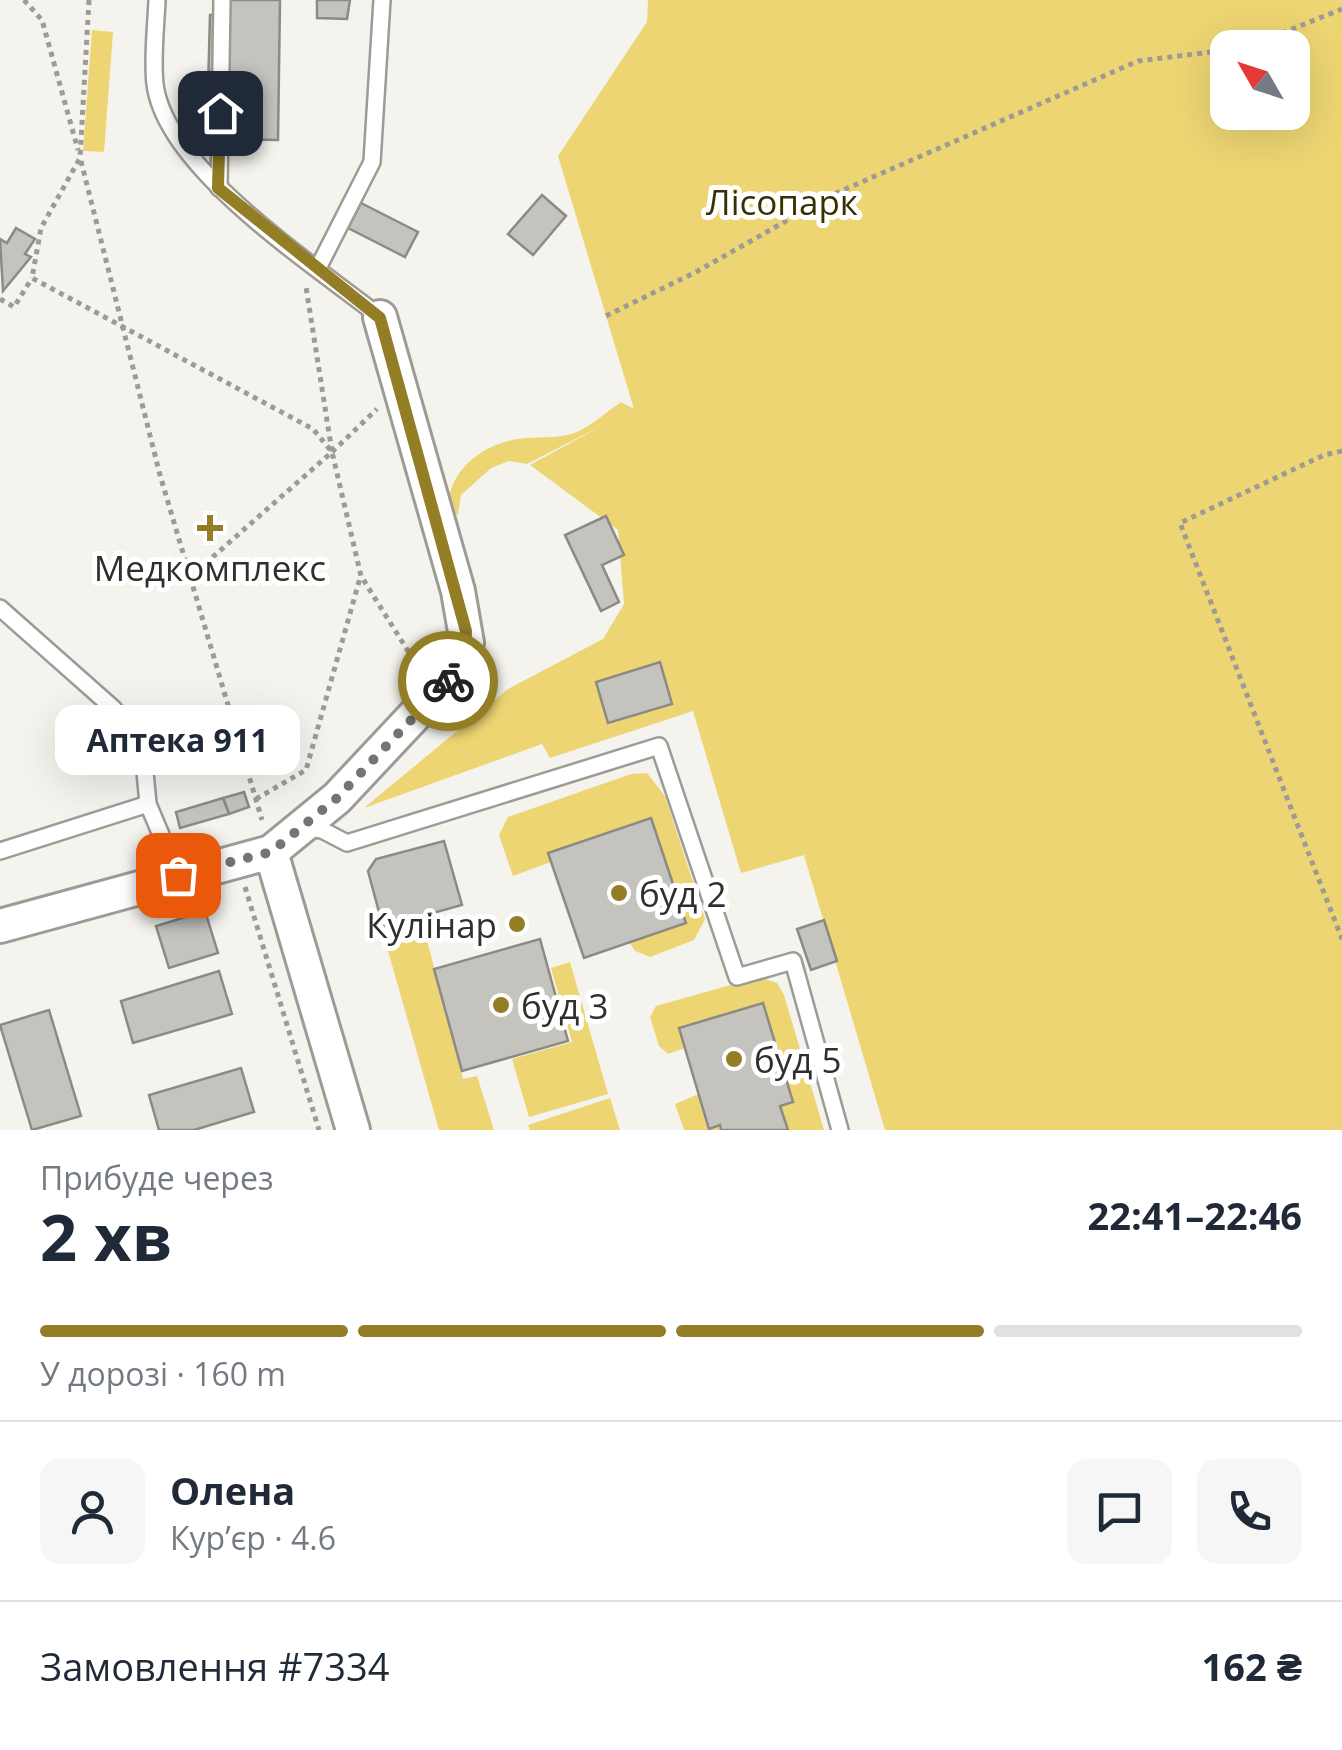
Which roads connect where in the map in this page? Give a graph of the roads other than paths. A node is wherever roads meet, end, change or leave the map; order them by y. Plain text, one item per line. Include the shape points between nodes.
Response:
1 (157, 0) edge
2 (222, 0) edge
3 (382, 0) edge
4 (218, 188) junction
5 (318, 268) junction
6 (380, 318) joint
7 (0, 608) edge
8 (141, 807) junction
9 (300, 828) junction
10 (0, 851) edge
11 (271, 852) junction
12 (178, 875) junction
13 (0, 926) edge
14 (353, 1130) edge
15 (840, 1130) edge

1 - 4 lane via 155,87 168,121
2 - 4 lane
3 - 5 lane via 372,162
4 - 5 lane
5 - 6 lane
6 - 9 street via 466,631 465,656 436,695
7 - 8 lane via 136,737 144,761
8 - 10 lane
8 - 12 lane
9 - 11 street
9 - 15 lane via 347,843 659,746 737,977 793,961
11 - 12 street
11 - 14 street
12 - 13 street

